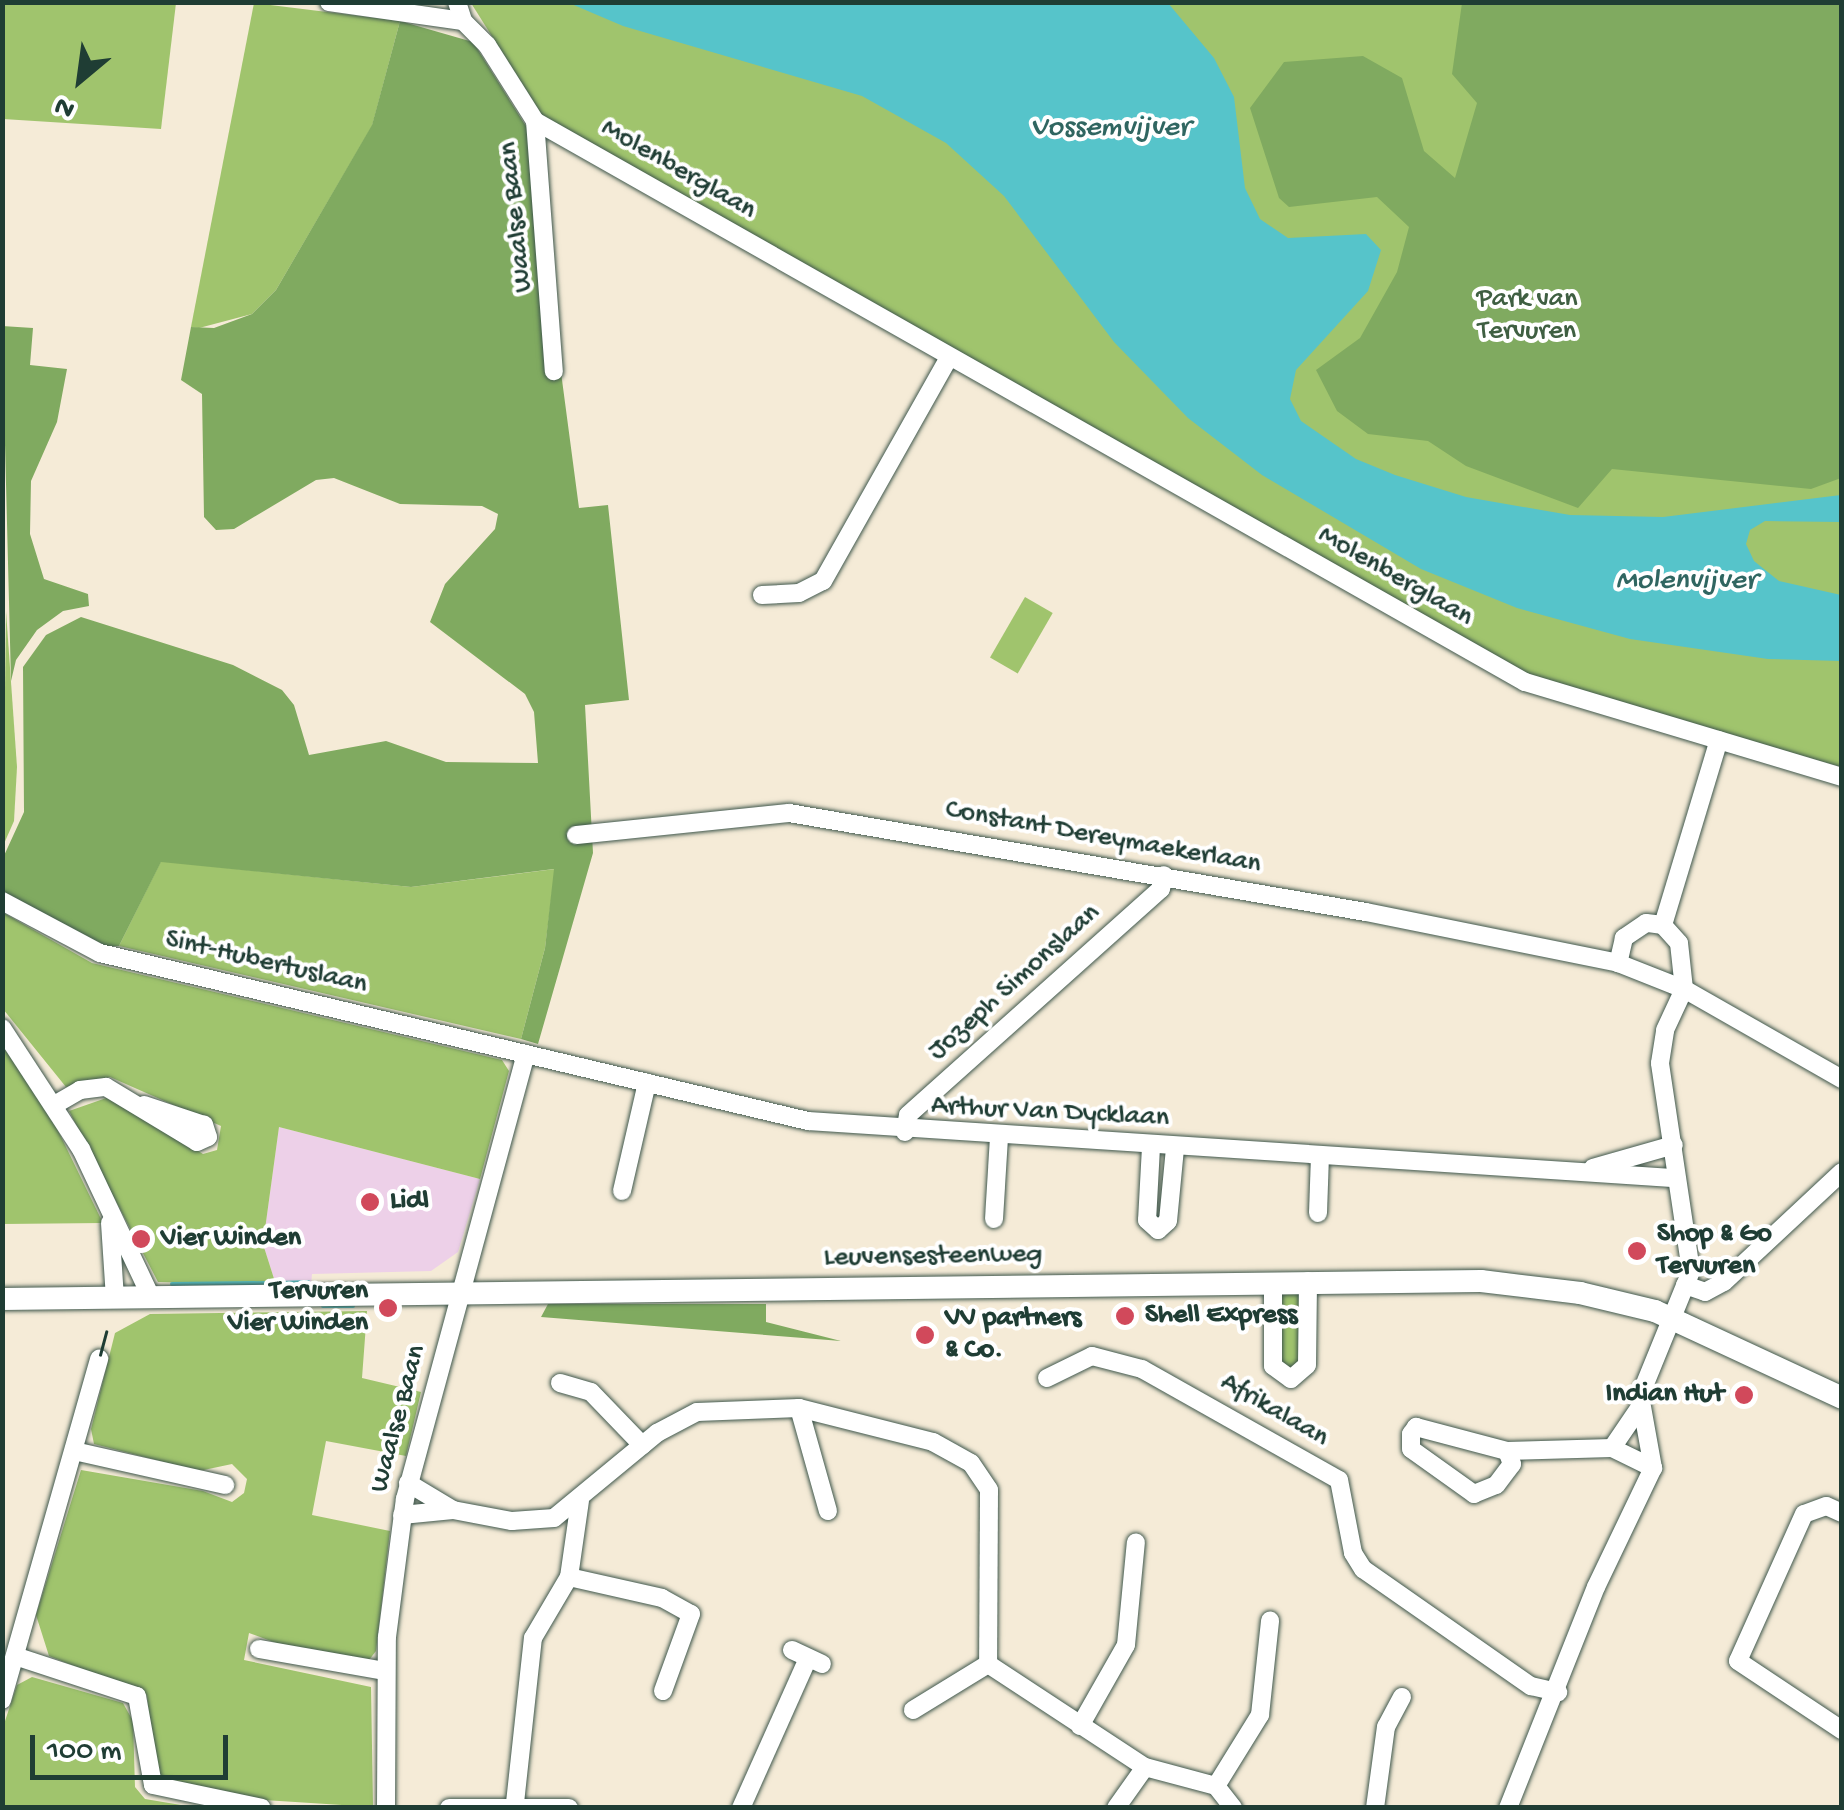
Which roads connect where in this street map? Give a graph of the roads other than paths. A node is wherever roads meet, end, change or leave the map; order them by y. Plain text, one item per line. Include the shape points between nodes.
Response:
1 (330, 2) edge
2 (460, 12) edge
3 (535, 121) junction
4 (950, 357) junction
5 (554, 371) dead end
6 (762, 596) dead end
7 (1718, 740) junction
8 (1842, 777) edge
9 (576, 836) dead end
10 (1164, 875) junction
11 (2, 902) edge
12 (1663, 925) junction
13 (1618, 963) junction
14 (1684, 989) junction
15 (2, 1028) edge
16 (526, 1054) junction
17 (1842, 1079) edge
18 (647, 1084) junction
19 (56, 1104) junction
20 (144, 1105) dead end
21 (904, 1132) junction
22 (999, 1138) junction
23 (1674, 1145) junction
24 (1152, 1146) junction
25 (1175, 1148) junction
26 (1320, 1156) junction
27 (1579, 1172) junction
28 (1842, 1172) edge
29 (1672, 1178) junction
30 (622, 1191) dead end
31 (105, 1198) junction
32 (1318, 1213) dead end
33 (994, 1218) dead end
34 (1308, 1281) junction
35 (1273, 1282) junction
36 (1685, 1285) junction
37 (462, 1292) junction
38 (151, 1297) junction
39 (2, 1298) edge
40 (115, 1298) junction
41 (1672, 1316) junction
42 (99, 1359) dead end
43 (1047, 1378) dead end
44 (560, 1383) dead end
45 (1842, 1398) edge
46 (799, 1408) junction
47 (1640, 1408) junction
48 (642, 1445) junction
49 (1612, 1448) junction
50 (74, 1451) junction
51 (1507, 1451) junction
52 (1653, 1468) junction
53 (408, 1483) junction
54 (225, 1485) dead end
55 (580, 1501) junction
56 (454, 1510) junction
57 (828, 1511) dead end
58 (1842, 1512) edge
59 (402, 1515) junction
60 (554, 1518) junction
61 (571, 1537) junction
62 (1136, 1542) dead end
63 (569, 1578) junction
64 (1270, 1621) dead end
65 (260, 1649) dead end
66 (15, 1656) junction
67 (807, 1657) dead end
68 (988, 1664) junction
69 (385, 1670) junction
70 (663, 1691) dead end
71 (1558, 1692) junction
72 (1402, 1697) dead end
73 (2, 1700) edge
74 (913, 1710) dead end
75 (1080, 1726) junction
76 (1842, 1730) edge
77 (1145, 1767) junction
78 (1216, 1786) junction
79 (515, 1804) junction
80 (262, 1808) edge
81 (386, 1808) edge
82 (449, 1808) edge
83 (569, 1808) edge
84 (741, 1808) edge
85 (1116, 1808) edge
86 (1233, 1808) edge
87 (1376, 1808) edge
88 (1508, 1808) edge

1 - 2 street
2 - 3 street, Waalse Baan
3 - 4 street, Molenberglaan
3 - 5 street, Waalse Baan
4 - 6 street via 824,581 799,593
4 - 7 street, Molenberglaan via 1525,682
7 - 8 street, Molenberglaan
7 - 12 street
9 - 10 street, Constant Dereymaekerlaan via 788,813
10 - 13 street, Constant Dereymaekerlaan
10 - 21 street, Jozeph Simonslaan via 1161,890 908,1116
11 - 16 street, Sint-Hubertuslaan via 100,953
12 - 13 street via 1636,927 1618,947
12 - 14 street via 1680,943
13 - 14 street, Constant Dereymaekerlaan
14 - 17 street, Constant Dereymaekerlaan
14 - 23 street via 1665,1030 1660,1063
15 - 19 street
16 - 18 street, Arthur Van Dycklaan
16 - 37 street, Waalse Baan
18 - 21 street, Arthur Van Dycklaan via 808,1120
18 - 30 street
19 - 20 street via 97,1086
19 - 31 street
21 - 22 street, Arthur Van Dycklaan
22 - 24 street, Arthur Van Dycklaan
22 - 33 street
23 - 27 street, Arthur Van Dycklaan
23 - 29 street
24 - 25 street, Arthur Van Dycklaan
24 - 25 street via 1147,1220 1158,1230 1168,1221
25 - 26 street, Arthur Van Dycklaan
26 - 27 street, Arthur Van Dycklaan
26 - 32 street
27 - 29 street, Arthur Van Dycklaan
28 - 36 street via 1724,1282 1705,1292
29 - 36 street via 1691,1262
31 - 38 street
31 - 40 street
34 - 35 main road, Leuvensesteenweg
34 - 35 street via 1308,1358 1291,1379 1273,1366
34 - 41 main road, Leuvensesteenweg via 1522,1284
35 - 37 main road, Leuvensesteenweg
36 - 41 street
37 - 38 main road, Leuvensesteenweg
37 - 53 street, Waalse Baan
38 - 40 main road, Leuvensesteenweg
39 - 40 main road, Leuvensesteenweg
41 - 45 main road, Leuvensesteenweg
41 - 47 street
42 - 50 street
43 - 71 street, Afrikalaan via 1092,1356 1142,1369 1339,1480 1353,1553 1363,1570 1531,1686
44 - 48 street via 591,1392
46 - 48 street via 697,1412
46 - 57 street
46 - 68 street via 933,1442 971,1463 989,1490
47 - 49 street
47 - 52 street
48 - 55 street
49 - 51 street
49 - 52 street
50 - 54 street
50 - 66 street
51 - 51 street via 1416,1427 1411,1434 1411,1449 1474,1494 1496,1486 1512,1464
52 - 71 street via 1596,1587
53 - 56 street
53 - 59 street, Waalse Baan
55 - 60 street
55 - 61 street
56 - 59 street
56 - 60 street via 512,1521
58 - 76 street via 1826,1506 1804,1514 1738,1660
59 - 69 street, Waalse Baan
60 - 61 street
61 - 63 street
62 - 75 street via 1126,1645
63 - 70 street via 662,1598 692,1614
63 - 79 street via 532,1638
64 - 78 street via 1260,1715
65 - 69 street
66 - 73 street
66 - 80 street via 138,1697 153,1785
67 - 84 street
68 - 74 street
68 - 75 street
69 - 81 street, Waalse Baan
71 - 88 street
72 - 87 street via 1386,1727
75 - 77 street
77 - 78 street
77 - 85 street
78 - 86 street
79 - 82 street
79 - 83 street

